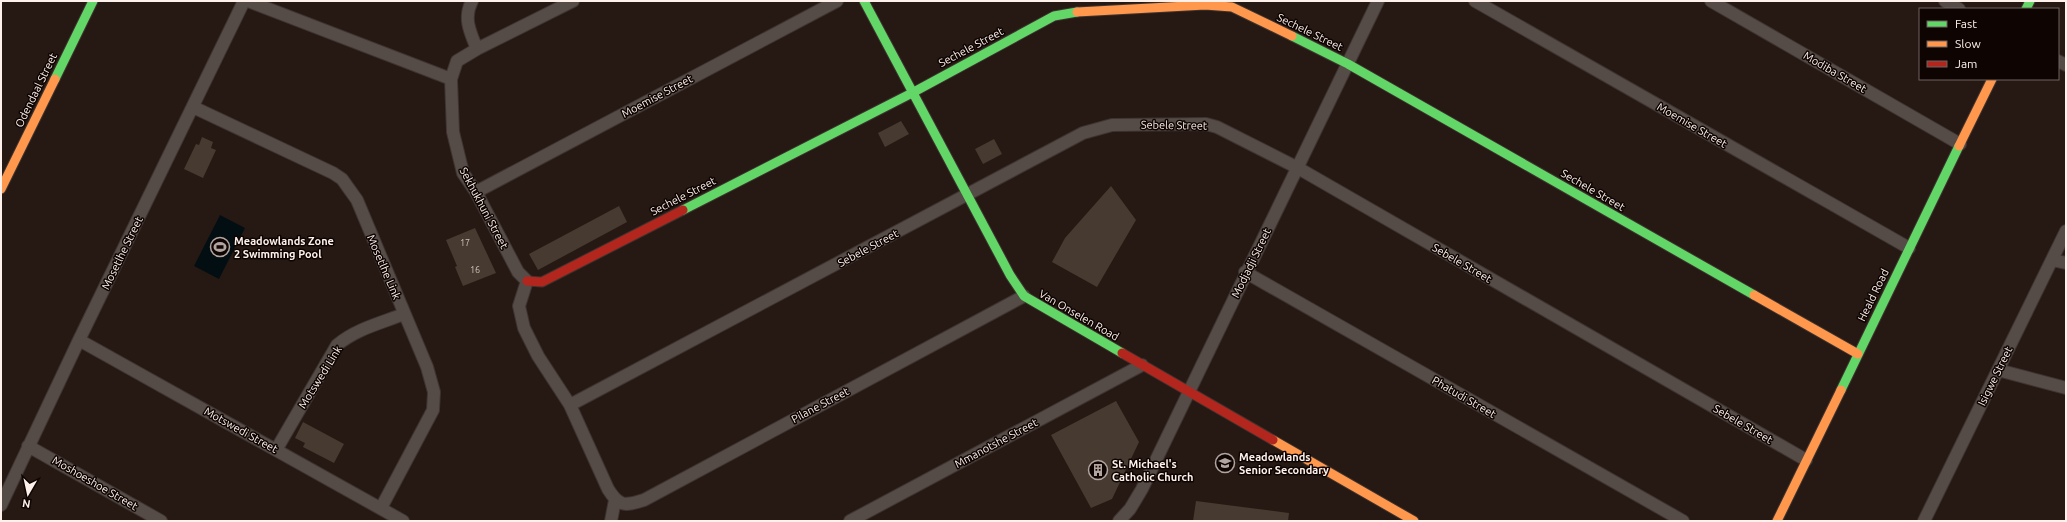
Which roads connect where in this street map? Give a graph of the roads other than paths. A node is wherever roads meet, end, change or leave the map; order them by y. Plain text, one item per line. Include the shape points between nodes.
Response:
1 (93, 1) edge
2 (244, 1) edge
3 (248, 1) edge
4 (472, 1) edge
5 (573, 1) edge
6 (837, 1) edge
7 (864, 1) edge
8 (1378, 1) edge
9 (1474, 1) edge
10 (1711, 1) edge
11 (1945, 1) edge
12 (1957, 8) edge
13 (477, 49) junction
14 (1348, 64) junction
15 (451, 79) junction
16 (1992, 80) edge
17 (912, 93) junction
18 (193, 107) junction
19 (1960, 144) junction
20 (1298, 168) junction
21 (1, 190) edge
22 (476, 192) junction
23 (967, 195) junction
24 (2066, 230) edge
25 (1909, 248) junction
26 (2052, 260) junction
27 (2066, 263) edge
28 (1245, 272) junction
29 (527, 281) junction
30 (1024, 296) junction
31 (404, 314) junction
32 (79, 340) junction
33 (1858, 354) junction
34 (1142, 365) junction
35 (1998, 370) junction
36 (2066, 388) edge
37 (1189, 391) junction
38 (570, 405) junction
39 (28, 446) junction
40 (276, 450) junction
41 (1806, 460) junction
42 (615, 500) junction
43 (1, 505) edge
44 (381, 508) junction
45 (161, 521) edge
46 (403, 521) edge
47 (611, 521) edge
48 (850, 521) edge
49 (1119, 521) edge
50 (1414, 521) edge
51 (1684, 521) edge
52 (1777, 521) edge
53 (1924, 521) edge

1 - 21 street, Odendaal Street
2 - 18 street, Mosetlhe Street
3 - 15 street
4 - 13 street via 467,25
5 - 13 street, Sekhukhuni Street
6 - 22 street, Moemise Street
7 - 17 street, Van Onselen Road
8 - 14 street, Modjadji Street
9 - 25 street, Moemise Street
10 - 19 street, Modiba Street
11 - 12 street
13 - 15 street, Sekhukhuni Street via 457,61
14 - 17 street, Sechele Street via 1247,14 1223,5 1085,11 1054,16
14 - 20 street, Modjadji Street
14 - 33 street, Sechele Street
15 - 22 street, Sekhukhuni Street via 456,147 463,173
16 - 19 street, Heald Road
17 - 23 street, Van Onselen Road
17 - 29 street, Sechele Street via 542,282
18 - 31 street, Mosetlhe Link via 342,179 357,200
18 - 32 street, Mosetlhe Street
19 - 25 street, Heald Road
20 - 23 street, Sebele Street via 1217,126 1184,123 1112,125 1083,133
20 - 28 street, Modjadji Street
20 - 41 street, Sebele Street
22 - 29 street, Sekhukhuni Street via 518,272
23 - 30 street, Van Onselen Road
23 - 38 street, Sebele Street
24 - 26 street, Isigwe Street
25 - 33 street, Heald Road
26 - 27 street
26 - 35 street, Isigwe Street
28 - 37 street, Modjadji Street
28 - 51 street, Phatudi Street
29 - 38 street via 519,306 524,328 538,356
30 - 34 street, Van Onselen Road
30 - 42 street, Pilane Street via 644,500 628,505
31 - 40 street, Motswedi Link via 346,338 337,345
31 - 44 street, Mosetlhe Link via 427,367 435,401 433,410
32 - 39 street, Mosetlhe Street
32 - 40 street, Motswedi Street
33 - 41 street, Heald Road
34 - 37 street, Van Onselen Road
34 - 48 street, Mmanotshe Street
35 - 36 street
35 - 53 street, Isigwe Street
37 - 49 street, Modjadji Street via 1142,489
37 - 50 street, Van Onselen Road
38 - 42 street
39 - 43 street, Mosetlhe Street
39 - 45 street, Moshoeshoe Street
40 - 44 street, Motswedi Street
41 - 52 street, Heald Road
42 - 47 street
44 - 46 street, Motswedi Street

